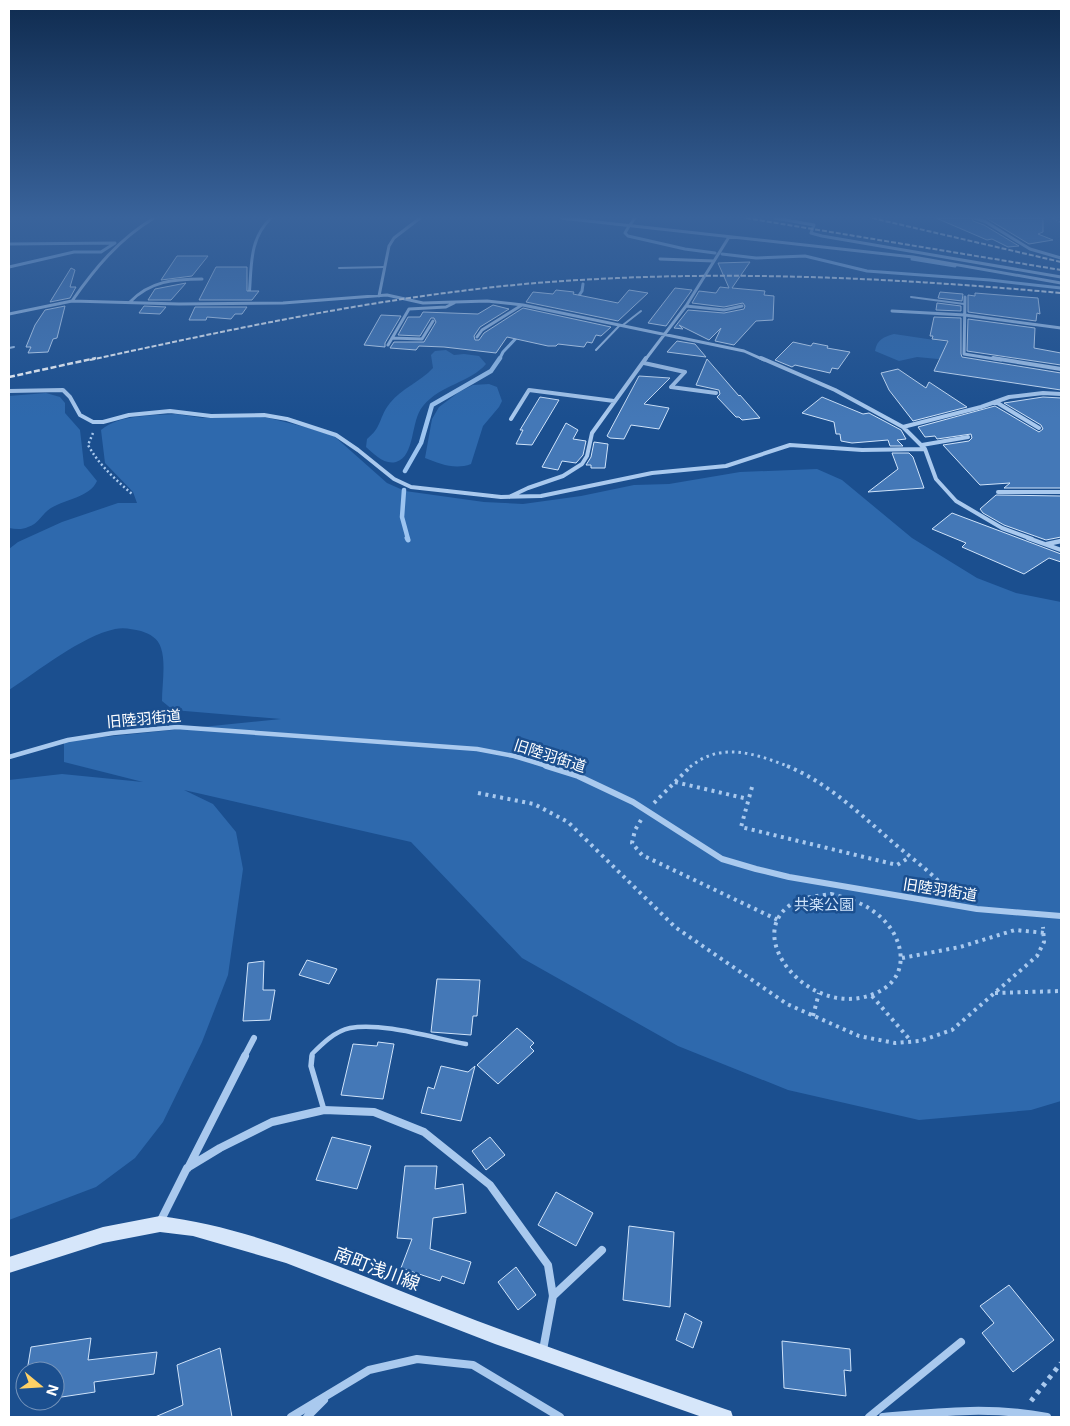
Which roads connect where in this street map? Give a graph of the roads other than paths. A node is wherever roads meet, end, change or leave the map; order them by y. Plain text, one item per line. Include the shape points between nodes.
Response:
1 (83, 285) edge
2 (152, 285) edge
3 (381, 285) edge
4 (699, 285) edge
5 (379, 296) junction
6 (911, 297) dead end
7 (965, 297) dead end
8 (72, 301) junction
9 (130, 302) junction
10 (457, 302) junction
11 (964, 304) junction
12 (522, 305) junction
13 (686, 306) junction
14 (742, 306) dead end
15 (641, 311) dead end
16 (892, 311) dead end
17 (9, 314) edge
18 (965, 316) junction
19 (433, 321) dead end
20 (621, 325) junction
21 (1061, 328) edge
22 (664, 334) junction
23 (476, 337) dead end
24 (392, 338) junction
25 (388, 345) dead end
26 (14, 347) dead end
27 (9, 348) edge
28 (596, 350) dead end
29 (644, 363) junction
30 (1061, 369) edge
31 (9, 391) edge
32 (716, 393) dead end
33 (1061, 394) edge
34 (614, 401) junction
35 (996, 402) junction
36 (510, 419) dead end
37 (903, 427) junction
38 (1039, 428) dead end
39 (968, 437) dead end
40 (924, 447) junction
41 (998, 492) dead end
42 (1061, 492) edge
43 (509, 497) junction
44 (1061, 542) edge
45 (1046, 544) junction
46 (1061, 550) edge
47 (9, 757) edge
48 (1061, 916) edge
49 (254, 1038) dead end
50 (466, 1044) dead end
51 (324, 1110) junction
52 (188, 1168) junction
53 (160, 1224) junction
54 (602, 1250) dead end
55 (9, 1265) edge
56 (553, 1296) junction
57 (961, 1342) dead end
58 (542, 1353) junction
59 (329, 1394) junction
60 (290, 1417) edge
61 (307, 1417) edge
62 (560, 1417) edge
63 (725, 1417) edge
64 (869, 1417) edge
65 (883, 1417) edge
66 (1047, 1417) edge

1 - 8 street
2 - 9 street via 142,289
3 - 5 street
4 - 13 street
5 - 9 street via 283,303
5 - 10 street via 395,296 423,303
6 - 11 lane
7 - 11 street
8 - 9 street
8 - 17 street
10 - 12 street
10 - 24 street via 446,307 409,309
11 - 18 street
12 - 20 street
12 - 23 street
13 - 14 street via 724,310
13 - 22 street
15 - 20 lane
16 - 18 street
18 - 21 street
18 - 30 street via 964,354
19 - 24 street via 422,339
20 - 22 street
20 - 28 lane
22 - 29 street
22 - 37 street via 744,351 835,390
24 - 25 street
26 - 27 lane
29 - 32 street via 686,372 671,387
29 - 34 street
31 - 43 street via 63,390 72,398 80,416 96,422 173,411 200,415 265,414 286,418 336,435 397,482 438,491
33 - 35 street via 1026,394
34 - 36 street via 530,390
34 - 43 street via 588,441 587,457 575,469
35 - 37 street
35 - 38 street
37 - 40 street
39 - 40 street
40 - 43 street via 853,449 790,445 726,466 652,472 540,496
40 - 45 street via 936,479 956,501 1002,528
41 - 42 street
44 - 45 street
45 - 46 street
47 - 48 street, 旧陸羽街道 via 68,740 177,727 477,749 514,756 578,776 633,802 722,859 756,869 956,905
49 - 52 street
50 - 51 lane via 378,1027 349,1028 327,1039 312,1054 311,1066
51 - 52 street via 272,1122
51 - 56 street via 374,1112 424,1132 490,1185 548,1265
52 - 53 street
53 - 55 street, 南町浅川線 via 103,1235
53 - 58 street, 南町浅川線 via 193,1228 286,1255
54 - 56 street
56 - 58 street
57 - 64 street
58 - 63 street, 南町浅川線
59 - 60 street
59 - 61 street
59 - 62 street via 369,1370 417,1359 473,1365
65 - 66 street via 1023,1411

